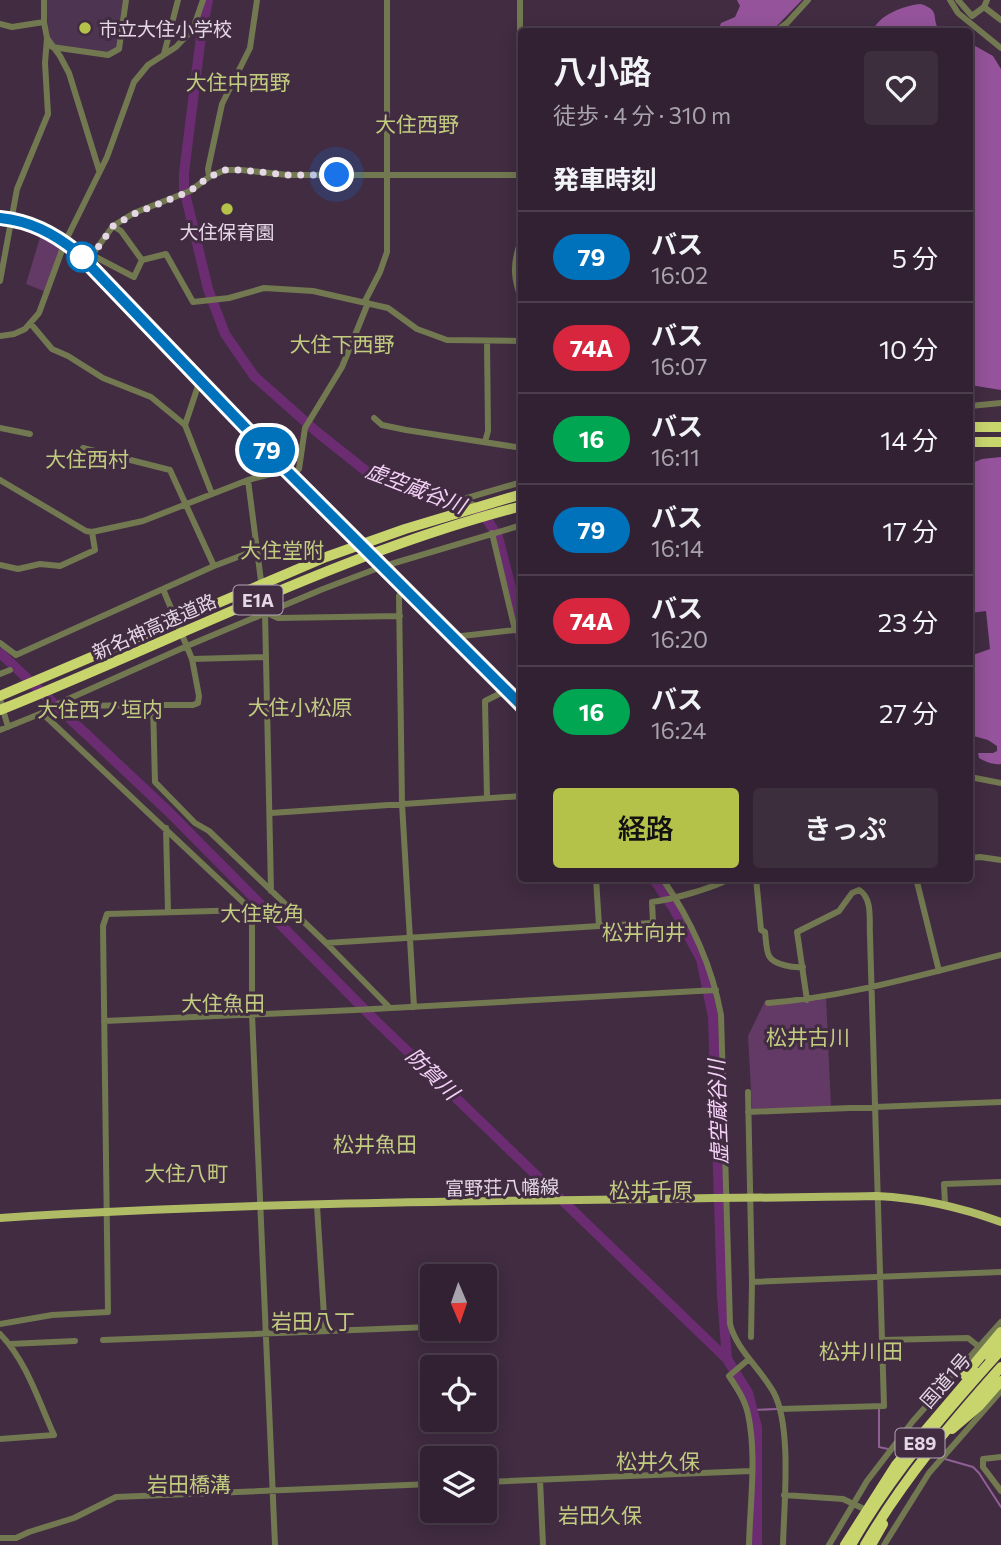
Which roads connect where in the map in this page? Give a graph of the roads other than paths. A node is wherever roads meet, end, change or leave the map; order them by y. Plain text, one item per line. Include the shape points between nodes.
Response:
1 (44, 0) edge
2 (126, 0) edge
3 (178, 0) edge
4 (203, 0) edge
5 (257, 0) edge
6 (387, 0) edge
7 (520, 0) edge
8 (808, 0) edge
9 (950, 0) edge
10 (958, 0) edge
11 (986, 4) edge
12 (1001, 20) edge
13 (44, 22) junction
14 (0, 24) edge
15 (520, 28) edge
16 (780, 28) edge
17 (47, 38) junction
18 (52, 47) junction
19 (1001, 48) edge
20 (164, 54) junction
21 (99, 170) junction
22 (386, 175) junction
23 (518, 175) edge
24 (209, 177) junction
25 (0, 218) edge
26 (11, 219) junction
27 (113, 226) junction
28 (65, 242) junction
29 (518, 248) edge
30 (92, 256) junction
31 (142, 260) junction
32 (85, 261) junction
33 (0, 281) edge
34 (518, 292) edge
35 (367, 302) junction
36 (31, 324) junction
37 (0, 337) edge
38 (518, 341) edge
39 (487, 342) junction
40 (201, 380) junction
41 (1001, 403) edge
42 (973, 406) edge
43 (374, 418) dead end
44 (185, 425) junction
45 (996, 427) edge
46 (0, 428) edge
47 (973, 428) edge
48 (30, 434) dead end
49 (485, 442) junction
50 (973, 442) edge
51 (1001, 442) edge
52 (83, 447) dead end
53 (518, 447) edge
54 (289, 473) junction
55 (0, 480) edge
56 (248, 480) junction
57 (518, 483) edge
58 (212, 494) junction
59 (518, 495) edge
60 (187, 505) junction
61 (518, 507) edge
62 (518, 526) edge
63 (502, 530) junction
64 (92, 532) junction
65 (492, 533) junction
66 (256, 550) junction
67 (0, 565) edge
68 (214, 566) junction
69 (382, 567) junction
70 (163, 589) junction
71 (403, 589) junction
72 (265, 612) junction
73 (400, 616) junction
74 (453, 637) junction
75 (0, 643) edge
76 (187, 646) junction
77 (266, 657) junction
78 (192, 659) junction
79 (10, 670) dead end
80 (0, 674) edge
81 (508, 691) junction
82 (0, 698) edge
83 (66, 700) junction
84 (518, 702) edge
85 (153, 705) junction
86 (0, 710) edge
87 (42, 713) junction
88 (8, 727) junction
89 (0, 730) edge
90 (973, 778) edge
91 (1001, 783) edge
92 (518, 796) edge
93 (487, 797) junction
94 (402, 804) junction
95 (271, 813) junction
96 (166, 828) junction
97 (973, 858) edge
98 (1001, 860) edge
99 (596, 882) edge
100 (665, 882) edge
101 (719, 882) edge
102 (756, 882) edge
103 (917, 882) edge
104 (271, 891) junction
105 (675, 898) junction
106 (168, 912) junction
107 (252, 912) junction
108 (599, 926) junction
109 (410, 938) junction
110 (326, 943) junction
111 (1001, 955) edge
112 (803, 967) junction
113 (939, 971) junction
114 (872, 987) junction
115 (716, 990) junction
116 (807, 1000) junction
117 (768, 1003) dead end
118 (414, 1007) junction
119 (390, 1008) junction
120 (252, 1014) junction
121 (104, 1021) junction
122 (748, 1092) dead end
123 (1001, 1102) edge
124 (876, 1107) junction
125 (748, 1112) junction
126 (1001, 1182) edge
127 (877, 1196) junction
128 (750, 1198) junction
129 (723, 1199) junction
130 (945, 1203) junction
131 (317, 1206) junction
132 (260, 1207) junction
133 (107, 1211) junction
134 (0, 1218) edge
135 (1001, 1222) edge
136 (1001, 1272) edge
137 (880, 1278) junction
138 (752, 1282) junction
139 (1001, 1322) edge
140 (0, 1324) edge
141 (420, 1327) edge
142 (325, 1331) junction
143 (1001, 1332) edge
144 (267, 1333) junction
145 (0, 1334) edge
146 (751, 1337) dead end
147 (103, 1340) dead end
148 (882, 1340) junction
149 (75, 1341) dead end
150 (1001, 1343) edge
151 (10, 1344) junction
152 (981, 1348) junction
153 (1001, 1350) edge
154 (749, 1359) junction
155 (1001, 1367) edge
156 (1001, 1374) edge
157 (1001, 1381) edge
158 (1001, 1391) edge
159 (780, 1409) junction
160 (941, 1410) junction
161 (952, 1429) junction
162 (0, 1439) edge
163 (1001, 1457) edge
164 (751, 1471) junction
165 (540, 1480) junction
166 (497, 1482) edge
167 (420, 1484) edge
168 (273, 1490) junction
169 (1001, 1491) edge
170 (784, 1495) junction
171 (852, 1503) junction
172 (862, 1508) dead end
173 (887, 1523) dead end
174 (892, 1529) junction
175 (21, 1535) junction
176 (0, 1538) edge
177 (25, 1545) edge
178 (275, 1545) edge
179 (543, 1545) edge
180 (749, 1545) edge
181 (783, 1545) edge
182 (830, 1545) edge
183 (845, 1545) edge
184 (851, 1545) edge
185 (865, 1545) edge
186 (872, 1545) edge
187 (884, 1545) edge

1 - 13 street
2 - 18 street via 119,49 108,55
3 - 20 street
4 - 20 street via 193,29
5 - 24 street via 250,48 222,104
6 - 22 street
7 - 15 street
8 - 16 street
9 - 19 street via 958,13
10 - 11 street via 972,16
11 - 12 street
13 - 14 street via 12,27
13 - 17 street
17 - 18 street
17 - 26 street via 48,114
18 - 21 street via 69,73
20 - 21 street via 134,82
21 - 28 street
22 - 23 street
22 - 24 street via 225,170
22 - 35 street via 387,252
24 - 27 street via 190,191
25 - 26 street
26 - 28 street via 31,223
26 - 33 street
27 - 30 street
27 - 31 street
28 - 32 street
28 - 36 street
29 - 34 street via 514,281
30 - 31 street via 134,277
30 - 32 street
31 - 35 street via 166,254 193,302 285,288
32 - 40 street
35 - 39 street via 388,308 417,329 447,340
35 - 54 street via 341,367 305,428 299,469
36 - 37 street
36 - 44 street via 52,349 151,397
38 - 39 street
39 - 49 street
40 - 44 street
40 - 54 street
41 - 42 street
43 - 49 street via 382,425
44 - 58 street
45 - 47 highway
46 - 48 street
49 - 53 street
50 - 51 highway
52 - 60 street via 170,470
54 - 56 street
54 - 69 street
55 - 64 street
56 - 58 street
56 - 66 street
57 - 63 street via 464,501 484,509
58 - 60 street
59 - 82 highway, 新名神高速道路 / E1A, bridge via 326,557
60 - 64 street
60 - 68 street
61 - 86 highway, 新名神高速道路 / E1A, bridge via 340,565
62 - 63 street
63 - 65 street
64 - 67 street via 95,550 66,565 18,569
65 - 69 street
65 - 74 street via 515,630
66 - 68 street
66 - 72 street
68 - 70 street
69 - 71 street
69 - 72 street
70 - 75 street via 16,655
70 - 76 street
71 - 73 street
71 - 74 street
72 - 73 street via 278,618
72 - 76 street
72 - 77 street
73 - 94 street
74 - 81 street
76 - 78 street
76 - 83 street
77 - 78 street
77 - 95 street
78 - 85 street via 198,703
79 - 80 street
81 - 84 street
81 - 93 street via 485,701
82 - 88 street
83 - 85 street via 71,706
83 - 87 street
85 - 104 street via 155,782
87 - 88 street
87 - 96 street
88 - 89 street
90 - 91 street
92 - 93 street
93 - 94 street
94 - 95 street
94 - 109 street
95 - 104 street
96 - 106 street
96 - 107 street
97 - 98 street
99 - 108 street
100 - 105 street
101 - 105 street
102 - 112 street via 761,930 771,960
103 - 113 street
104 - 110 street
105 - 108 street via 652,902 653,923
105 - 115 street
106 - 107 street
106 - 121 street via 107,914 103,926
107 - 120 street
108 - 109 street
109 - 110 street
109 - 118 street
110 - 119 street
111 - 113 street
112 - 114 street via 797,932 839,911 859,890 867,899
112 - 116 street
113 - 114 street
114 - 116 street
114 - 124 street
115 - 118 street
115 - 129 street via 721,1015
116 - 117 street
118 - 119 street
119 - 120 street
120 - 121 street
120 - 132 street
121 - 133 street
122 - 125 street
123 - 124 street
124 - 125 street
124 - 127 street
125 - 128 street
126 - 130 street via 944,1184
127 - 128 main road, 富野荘八幡線
127 - 130 main road, 富野荘八幡線
127 - 137 street
128 - 129 main road, 富野荘八幡線
128 - 138 street
129 - 131 main road, 富野荘八幡線
129 - 154 street via 730,1324
130 - 135 main road, 富野荘八幡線
131 - 132 main road, 富野荘八幡線
131 - 142 street
132 - 133 main road, 富野荘八幡線
132 - 144 street
133 - 134 main road, 富野荘八幡線
133 - 140 street via 108,1312
136 - 137 street
137 - 138 street
137 - 148 street
138 - 146 street
139 - 152 street
141 - 142 street
142 - 144 street
143 - 160 highway
144 - 147 street
144 - 168 street
145 - 151 street
148 - 152 street via 968,1338
148 - 159 street via 884,1406
149 - 151 street
150 - 160 highway, 国道1号
151 - 162 street via 54,1435
152 - 171 street via 913,1422
153 - 184 highway, E89, bridge via 895,1475
154 - 159 street via 773,1391
154 - 164 street via 729,1376 748,1414
155 - 185 highway, E89, bridge via 927,1453
156 - 161 highway, 国道1号
157 - 161 highway
158 - 174 street via 929,1473
159 - 170 street
160 - 183 highway, 国道1号 via 896,1465
161 - 186 highway, 国道1号, bridge via 898,1500
163 - 169 street via 983,1459 983,1467
164 - 165 street
164 - 180 street
165 - 166 street
165 - 179 street
167 - 168 street
168 - 175 street via 116,1497 74,1518
168 - 178 street
170 - 171 street
170 - 181 street
171 - 172 street
171 - 182 street
173 - 174 street
174 - 187 street
175 - 176 street
175 - 177 street

